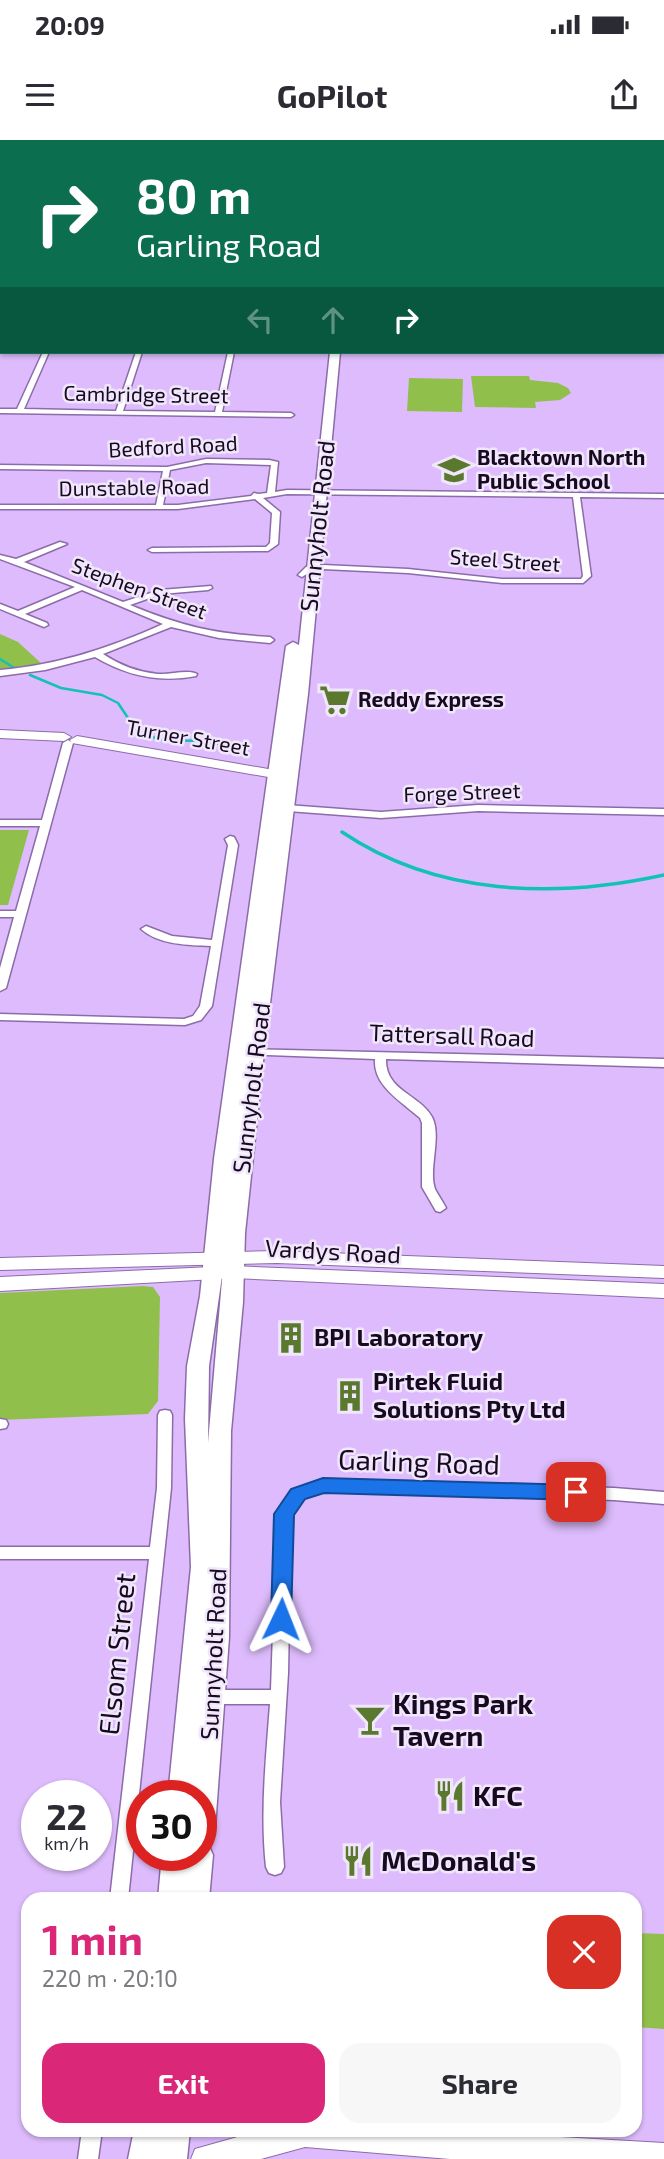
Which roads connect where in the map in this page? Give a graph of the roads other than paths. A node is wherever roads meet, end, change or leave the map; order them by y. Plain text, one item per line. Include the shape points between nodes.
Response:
1 (45, 354) edge
2 (138, 354) edge
3 (231, 354) edge
4 (325, 354) edge
5 (335, 354) edge
6 (0, 411) edge
7 (20, 411) junction
8 (119, 412) junction
9 (218, 414) junction
10 (291, 415) dead end
11 (0, 467) edge
12 (167, 469) junction
13 (314, 492) junction
14 (271, 493) junction
15 (254, 495) junction
16 (576, 495) junction
17 (664, 496) edge
18 (0, 506) edge
19 (159, 507) junction
20 (63, 544) dead end
21 (152, 550) dead end
22 (0, 557) edge
23 (17, 562) junction
24 (337, 569) joint
25 (310, 573) junction
26 (82, 587) junction
27 (208, 588) dead end
28 (124, 605) junction
29 (0, 606) edge
30 (18, 614) junction
31 (170, 624) junction
32 (44, 625) dead end
33 (270, 640) dead end
34 (98, 655) junction
35 (0, 673) edge
36 (193, 674) dead end
37 (0, 734) edge
38 (70, 740) junction
39 (274, 775) junction
40 (291, 777) junction
41 (287, 808) junction
42 (664, 812) edge
43 (0, 823) edge
44 (44, 824) junction
45 (271, 824) junction
46 (230, 839) dead end
47 (0, 914) edge
48 (20, 914) junction
49 (146, 929) dead end
50 (215, 943) junction
51 (0, 988) edge
52 (0, 1017) edge
53 (247, 1052) junction
54 (381, 1055) junction
55 (664, 1063) edge
56 (440, 1208) dead end
57 (0, 1264) edge
58 (224, 1265) junction
59 (664, 1272) edge
60 (0, 1284) edge
61 (664, 1291) edge
62 (165, 1415) dead end
63 (664, 1498) edge
64 (0, 1553) edge
65 (156, 1553) junction
66 (279, 1697) junction
67 (202, 1698) junction
68 (184, 1780) edge
69 (201, 1780) edge
70 (275, 1867) dead end
71 (175, 1871) edge
72 (198, 1871) edge
73 (120, 1892) edge
74 (173, 1892) edge
75 (196, 1892) edge
76 (91, 2137) edge
77 (148, 2137) edge
78 (174, 2137) edge
79 (294, 2137) edge
80 (356, 2137) edge
81 (631, 2157) edge
82 (664, 2157) edge
83 (88, 2159) edge
84 (144, 2159) edge
85 (171, 2159) edge
86 (205, 2159) edge

1 - 7 street
2 - 8 street
3 - 9 street
4 - 13 main road, Sunnyholt Road
5 - 13 main road, Sunnyholt Road via 327,444
6 - 7 street, Cambridge Street
7 - 8 street, Cambridge Street
8 - 9 street, Cambridge Street
9 - 10 street, Cambridge Street
11 - 12 street, Bedford Road
12 - 14 street, Bedford Road via 206,461 272,462
12 - 19 street
13 - 14 street, Dunstable Road
13 - 16 street, Dunstable Road
13 - 25 main road, Sunnyholt Road
14 - 15 street, Dunstable Road
15 - 19 street, Dunstable Road
15 - 21 street via 276,512 274,544 268,549
16 - 17 street, Dunstable Road
16 - 24 street, Steel Street via 587,576 583,581 502,581
18 - 19 street, Dunstable Road
20 - 23 street
22 - 23 street, Stephen Street
23 - 26 street, Stephen Street
24 - 25 street, Steel Street
25 - 39 main road, Sunnyholt Road
25 - 40 main road, Sunnyholt Road
26 - 28 street, Stephen Street
26 - 30 street
27 - 28 street via 160,592
28 - 31 street, Stephen Street
29 - 30 street
30 - 32 street
31 - 33 street, Stephen Street
31 - 34 street
34 - 35 street
34 - 36 street via 133,674
37 - 38 main road, Turner Street
38 - 39 main road, Turner Street
38 - 44 street
39 - 40 main road, Turner Street
39 - 45 main road, Sunnyholt Road
40 - 41 main road, Sunnyholt Road
41 - 42 street, Forge Street via 380,815 478,808
41 - 45 street
41 - 53 main road, Sunnyholt Road
43 - 44 street
44 - 48 street
45 - 53 main road, Sunnyholt Road
46 - 50 street via 233,845
47 - 48 street
48 - 51 street
49 - 50 street via 161,938
50 - 52 street via 206,1006 190,1021
53 - 54 street, Tattersall Road
53 - 58 main road, Sunnyholt Road via 223,1159
54 - 55 street, Tattersall Road
54 - 56 street via 384,1080 428,1123 428,1187
57 - 58 main road, Vardys Road
58 - 59 main road, Vardys Road
58 - 60 main road, Vardys Road
58 - 61 main road, Vardys Road
58 - 67 main road, Sunnyholt Road via 219,1573
62 - 65 street, Elsom Street
63 - 66 street, Garling Road via 323,1485 298,1494 284,1514
64 - 65 street
65 - 73 street, Elsom Street
66 - 67 street
66 - 70 street, Garling Road via 270,1836
67 - 68 main road, Sunnyholt Road
67 - 69 main road, Sunnyholt Road
71 - 74 main road
72 - 75 main road
76 - 83 street
77 - 84 main road
78 - 85 main road
79 - 86 main road
80 - 81 main road
81 - 82 main road

